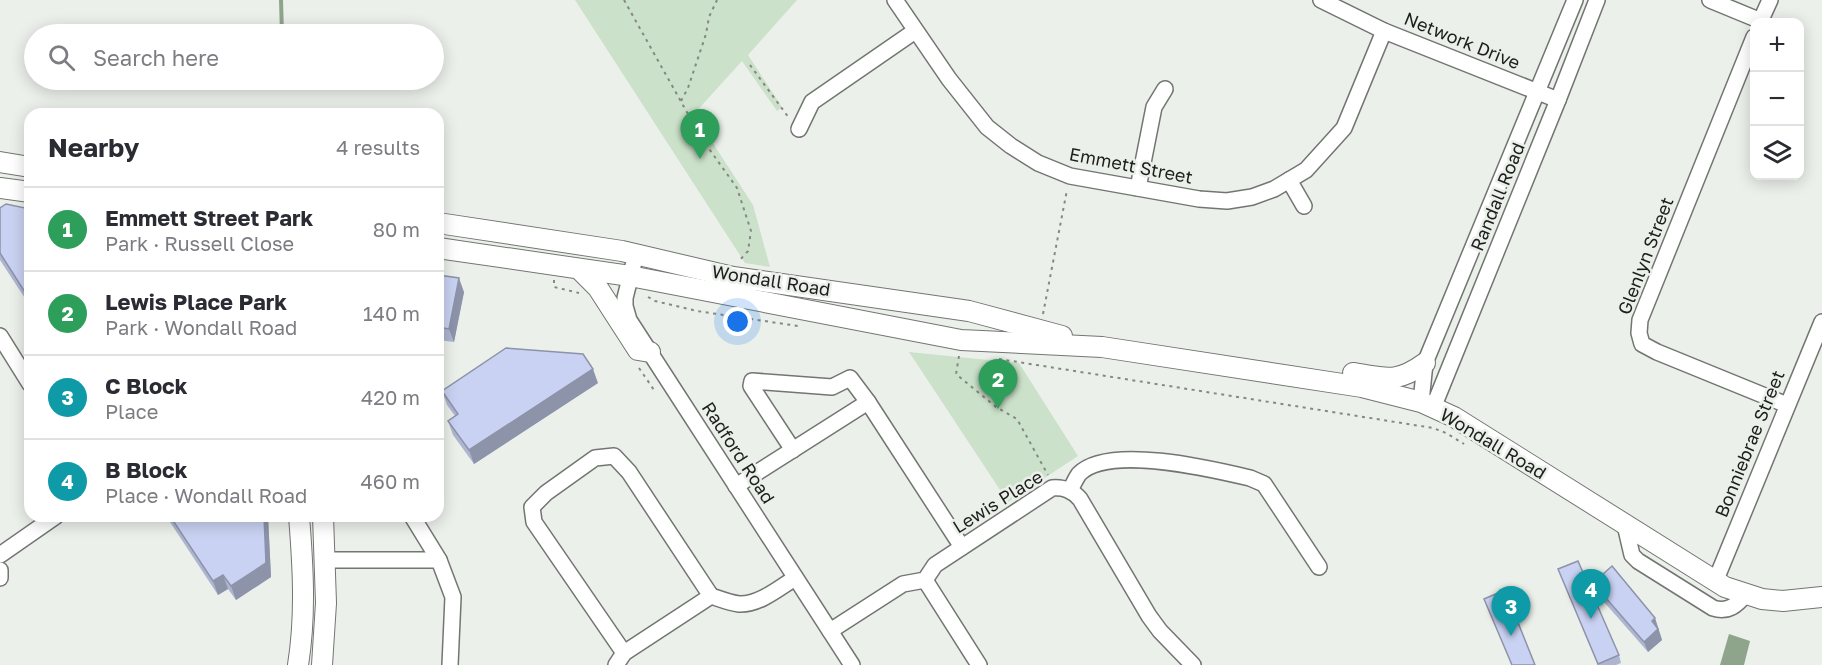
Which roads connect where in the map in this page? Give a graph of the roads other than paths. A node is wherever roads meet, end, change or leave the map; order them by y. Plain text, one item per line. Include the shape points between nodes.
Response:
1 (895, 0) edge
2 (1321, 0) edge
3 (1575, 0) edge
4 (1597, 0) edge
5 (1710, 0) edge
6 (1770, 0) edge
7 (1752, 18) edge
8 (1763, 18) edge
9 (915, 31) junction
10 (1384, 31) junction
11 (1750, 49) edge
12 (1165, 89) dead end
13 (1537, 92) junction
14 (1558, 100) junction
15 (799, 129) road end
16 (0, 162) edge
17 (24, 165) edge
18 (1289, 180) junction
19 (0, 188) edge
20 (1138, 188) junction
21 (24, 191) edge
22 (1304, 206) dead end
23 (444, 224) edge
24 (444, 249) edge
25 (636, 254) junction
26 (579, 269) junction
27 (630, 276) junction
28 (969, 311) junction
29 (1822, 322) edge
30 (0, 336) edge
31 (963, 346) junction
32 (1102, 347) junction
33 (650, 352) junction
34 (1425, 363) junction
35 (24, 374) edge
36 (1298, 377) junction
37 (868, 402) junction
38 (1428, 405) junction
39 (1787, 405) junction
40 (793, 450) junction
41 (736, 486) junction
42 (1070, 490) junction
43 (47, 522) edge
44 (300, 522) edge
45 (323, 522) edge
46 (416, 522) edge
47 (1624, 525) junction
48 (962, 547) junction
49 (0, 555) edge
50 (325, 560) junction
51 (438, 560) junction
52 (1318, 567) dead end
53 (0, 570) edge
54 (0, 578) edge
55 (795, 578) junction
56 (925, 580) junction
57 (1715, 582) junction
58 (1746, 594) junction
59 (711, 596) junction
60 (1822, 597) edge
61 (830, 632) junction
62 (620, 659) edge
63 (298, 665) edge
64 (322, 665) edge
65 (450, 665) edge
66 (852, 665) edge
67 (980, 665) edge
68 (1193, 665) edge

1 - 9 street, Emmett Street
2 - 10 street, Network Drive
3 - 13 street, Randall Road
4 - 14 street, Randall Road
5 - 7 street
6 - 8 street
9 - 15 street via 812,102
9 - 20 street, Emmett Street via 987,127 1011,146 1070,176
10 - 13 street, Network Drive
10 - 18 street, Emmett Street via 1344,128 1306,170
11 - 39 street, Glenlyn Street via 1640,320 1639,333 1642,344 1657,352
12 - 20 street via 1154,107
13 - 14 street, Network Drive
13 - 34 street, Randall Road
14 - 38 street, Randall Road
16 - 17 main road
18 - 20 street, Emmett Street via 1252,197 1227,201
18 - 22 street
19 - 21 main road
23 - 25 main road, Wondall Road
24 - 26 main road, Wondall Road
25 - 27 street, Radford Road
25 - 28 main road, Wondall Road via 733,277
26 - 27 main road, Wondall Road
26 - 33 main road via 598,288 638,350
27 - 31 main road, Wondall Road
27 - 33 street, Radford Road via 625,306 629,320
28 - 31 main road via 973,328
28 - 32 main road, Wondall Road
29 - 39 street, Bonniebrae Street
30 - 35 street
31 - 32 main road, Wondall Road
32 - 36 main road, Wondall Road
33 - 41 street, Radford Road
34 - 36 main road via 1406,376 1392,379 1308,366
34 - 38 street, Randall Road
36 - 38 main road, Wondall Road via 1362,387
37 - 40 street
37 - 40 street via 850,378 832,387 752,381
37 - 48 street
38 - 47 main road, Wondall Road via 1454,417
39 - 57 street, Bonniebrae Street
40 - 41 street
41 - 55 street, Radford Road
42 - 48 street, Lewis Place via 1052,488
42 - 52 street via 1080,474 1093,465 1117,459 1144,459 1250,478 1264,484
42 - 68 street, Lewis Place via 1080,499 1149,616
43 - 49 street
44 - 63 main road via 304,593
45 - 50 main road
46 - 51 street
47 - 57 main road, Wondall Road
47 - 58 street via 1632,555 1638,561 1713,608 1731,608
48 - 56 street, Lewis Place via 935,565
50 - 51 street
50 - 64 main road
51 - 65 street via 453,597
53 - 54 street
55 - 59 street via 749,604
55 - 61 street, Radford Road
56 - 61 street via 903,584
56 - 67 street
57 - 58 main road, Wondall Road
58 - 60 main road, Wondall Road via 1783,601
59 - 62 street
59 - 62 street via 629,472 614,456 595,458 532,507 534,522
61 - 66 street, Radford Road

